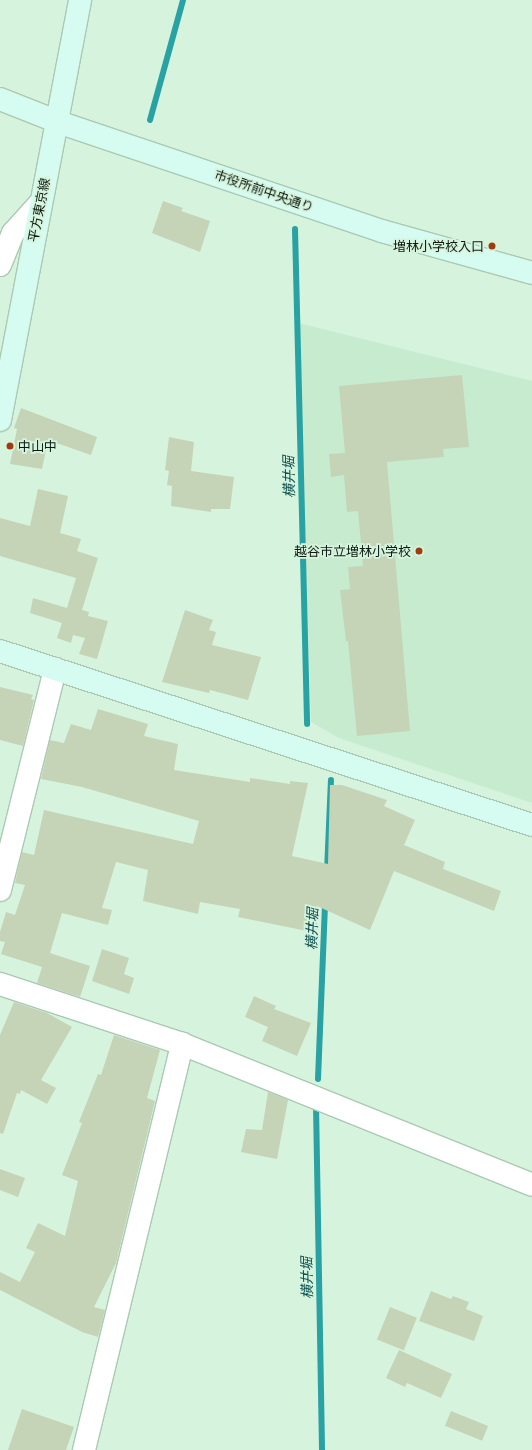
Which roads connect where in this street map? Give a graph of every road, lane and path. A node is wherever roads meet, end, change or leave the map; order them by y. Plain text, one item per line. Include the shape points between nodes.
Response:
1 (80, 0) edge
2 (0, 99) edge
3 (58, 122) junction
4 (39, 204) junction
5 (0, 265) edge
6 (532, 273) edge
7 (0, 420) edge
8 (0, 651) edge
9 (55, 669) junction
10 (532, 826) edge
11 (0, 890) edge
12 (0, 984) edge
13 (182, 1044) junction
14 (532, 1185) edge
15 (84, 1450) edge

1 - 3 street, 平方東京線
2 - 3 street, 市役所前中央通り
3 - 4 street, 平方東京線
3 - 6 street, 市役所前中央通り via 382,231
4 - 5 street via 13,233
4 - 7 street, 平方東京線
8 - 9 street
9 - 10 street
9 - 11 street
12 - 13 street
13 - 14 street
13 - 15 street

